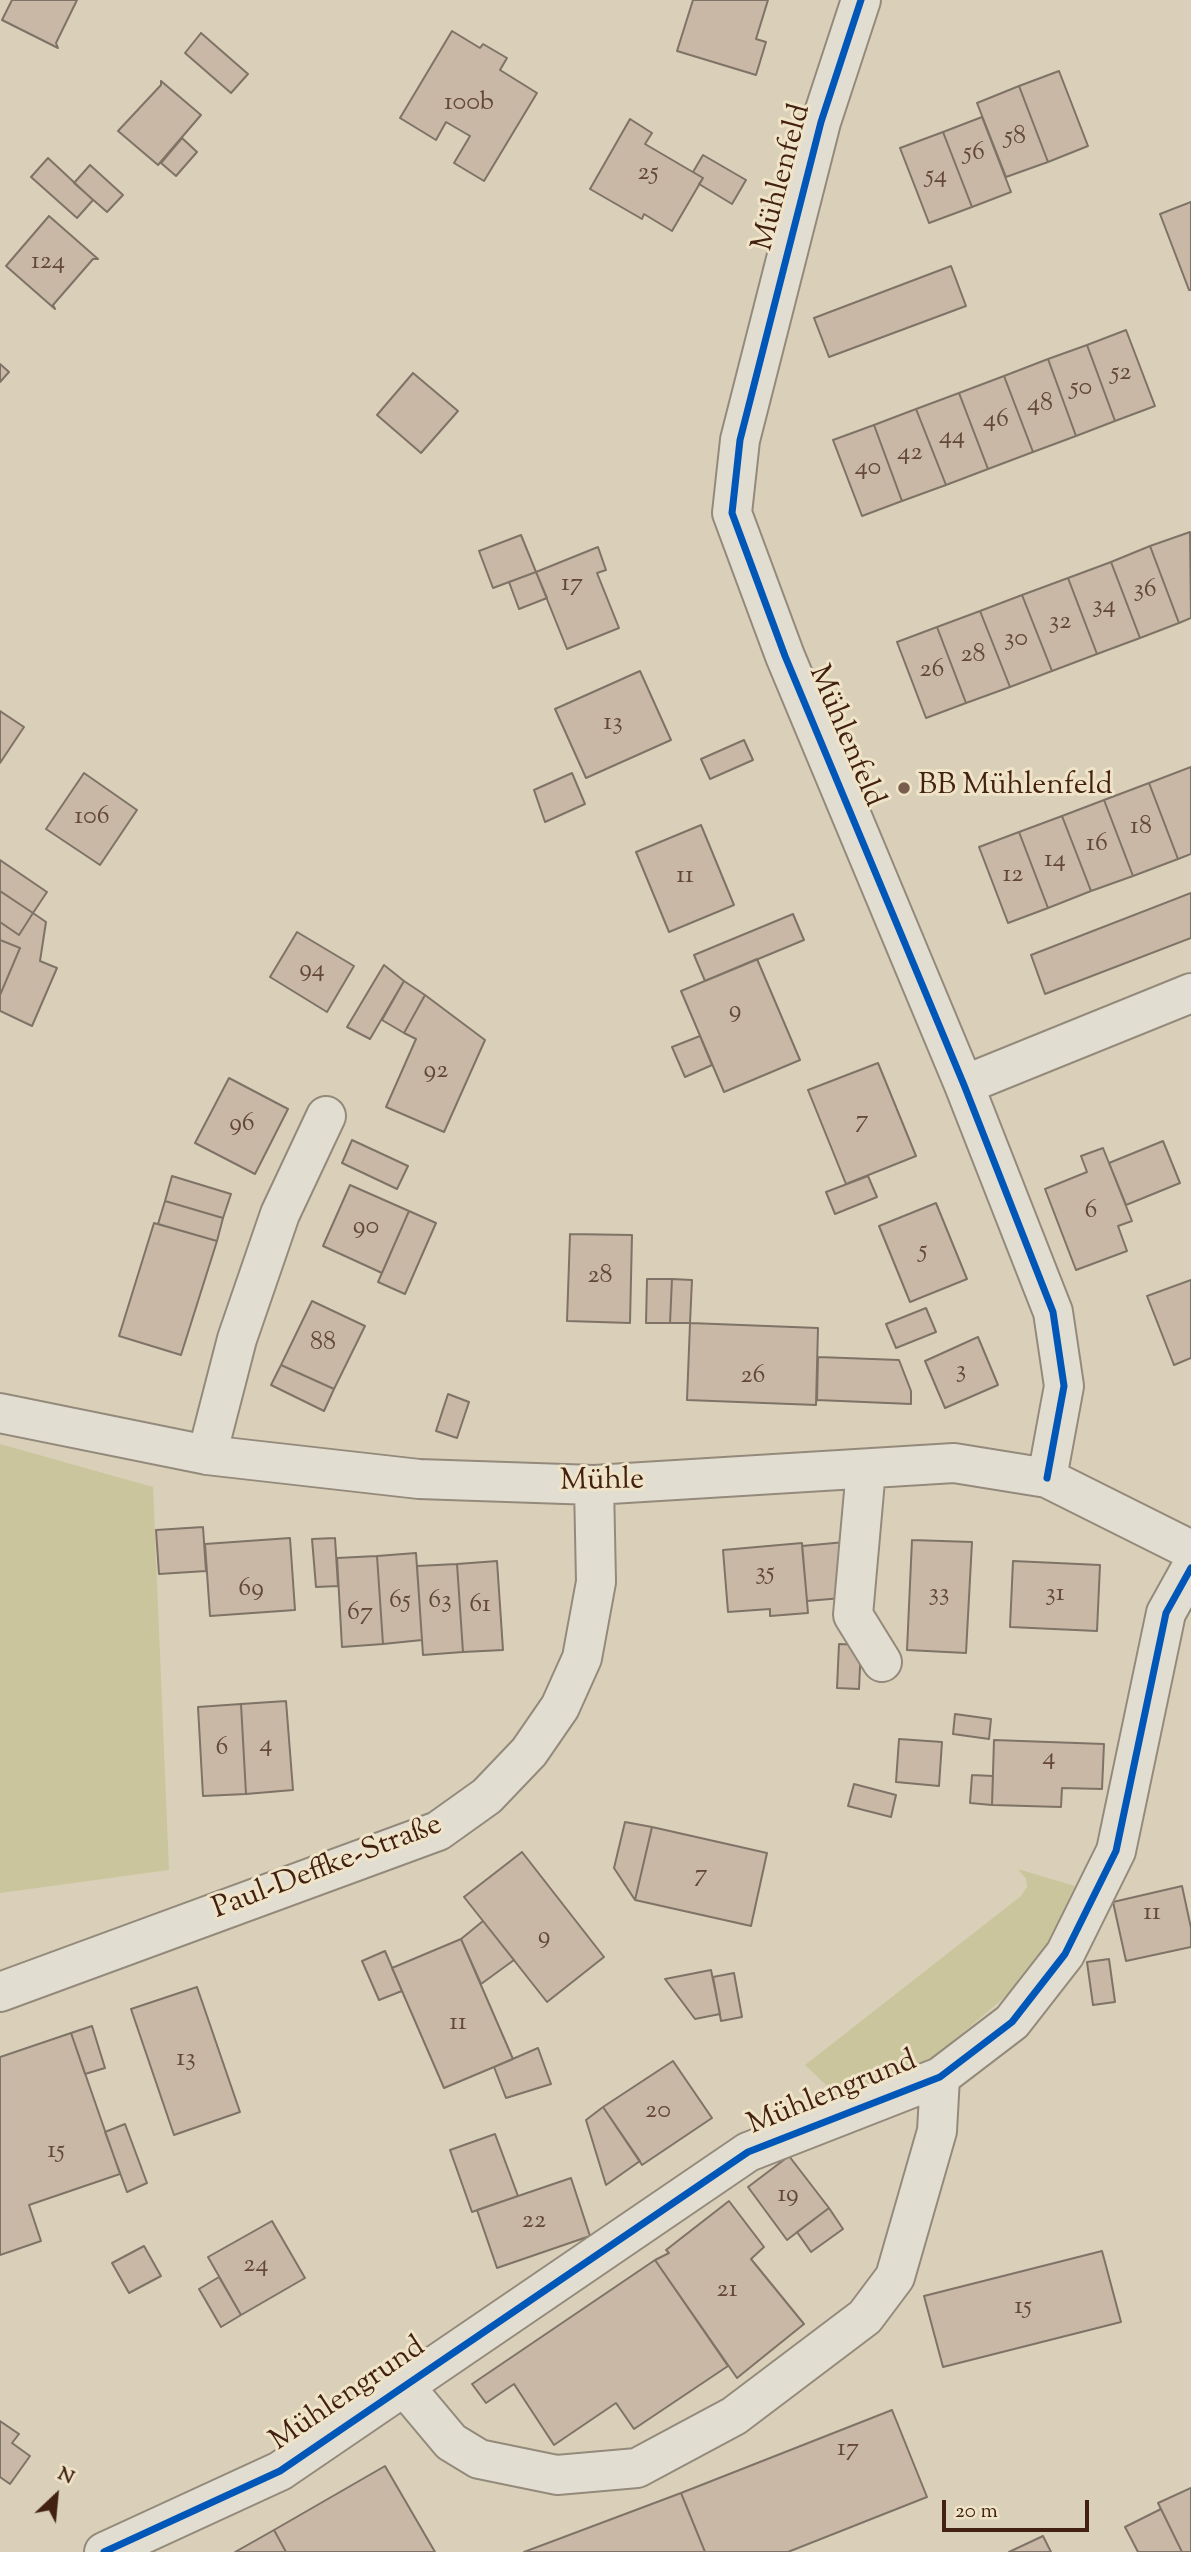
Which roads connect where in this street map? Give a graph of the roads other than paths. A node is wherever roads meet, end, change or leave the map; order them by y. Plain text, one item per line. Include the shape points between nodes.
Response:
1 (861, 0) edge
2 (1191, 993) edge
3 (964, 1085) junction
4 (326, 1116) dead end
5 (0, 1413) edge
6 (207, 1455) junction
7 (866, 1469) junction
8 (1047, 1478) junction
9 (594, 1485) junction
10 (1191, 1550) edge
11 (1191, 1568) edge
12 (882, 1662) dead end
13 (0, 1992) edge
14 (940, 2077) junction
15 (404, 2386) junction
16 (104, 2552) edge

1 - 3 street, Mühlenfeld via 821,122 740,440 732,513 785,656
2 - 3 street
3 - 8 street, Mühlenfeld via 1053,1312 1064,1386
4 - 6 street via 280,1214 237,1339
5 - 6 street, Mühle
6 - 9 street, Mühle via 419,1479
7 - 8 street, Mühle via 954,1463
7 - 9 street, Mühle
7 - 12 street via 853,1615
8 - 10 street, Mühle
9 - 13 street, Paul-Deffke-Straße via 596,1582 582,1658 560,1707 530,1752 487,1796 438,1831
11 - 14 street, Mühlengrund via 1166,1614 1116,1850 1076,1932 1065,1954 1012,2022
14 - 15 street, Mühlengrund via 748,2152
14 - 15 street via 937,2131 895,2277 865,2317 734,2416 637,2468 556,2475 479,2459 451,2442
15 - 16 street, Mühlengrund via 280,2471

